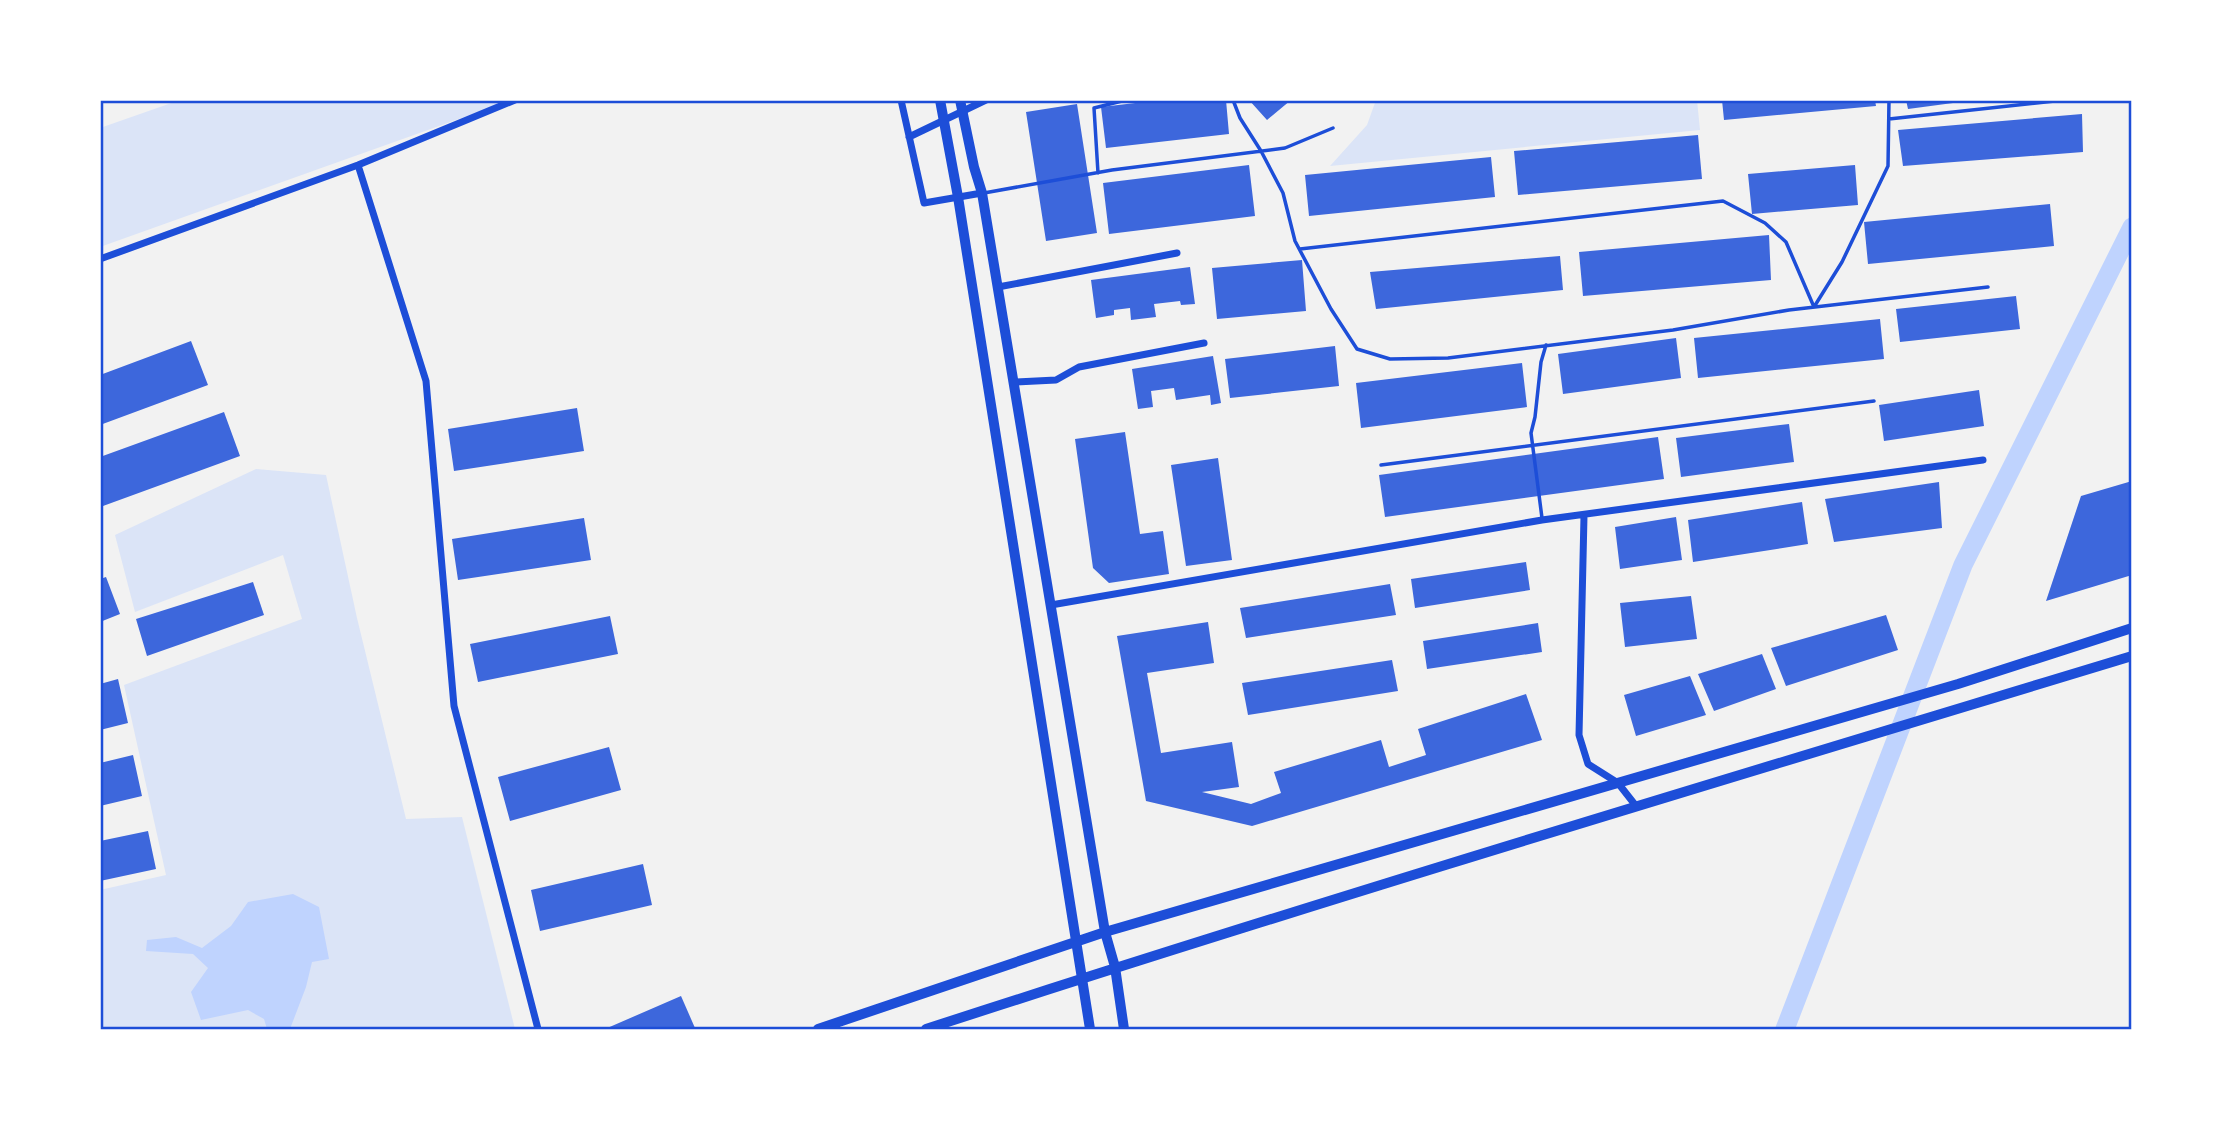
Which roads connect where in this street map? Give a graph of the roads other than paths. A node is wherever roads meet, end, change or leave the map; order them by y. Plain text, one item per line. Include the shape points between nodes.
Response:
1 (515, 100) edge
2 (901, 100) edge
3 (940, 100) edge
4 (960, 100) edge
5 (986, 100) edge
6 (1126, 100) edge
7 (1233, 100) edge
8 (1889, 100) edge
9 (2064, 100) edge
10 (1889, 119) junction
11 (1333, 128) dead end
12 (909, 137) junction
13 (1262, 151) junction
14 (358, 165) junction
15 (1098, 173) junction
16 (982, 193) junction
17 (958, 197) junction
18 (1300, 249) junction
19 (1177, 253) dead end
20 (100, 259) edge
21 (998, 287) junction
22 (1988, 287) dead end
23 (1814, 307) junction
24 (1204, 343) dead end
25 (1546, 345) junction
26 (1014, 382) junction
27 (1874, 401) dead end
28 (1533, 444) junction
29 (1983, 460) dead end
30 (1381, 465) dead end
31 (1584, 516) junction
32 (1542, 520) junction
33 (1051, 605) junction
34 (2132, 628) edge
35 (2132, 656) edge
36 (1618, 783) junction
37 (1636, 806) junction
38 (1105, 932) junction
39 (1076, 942) junction
40 (1115, 968) junction
41 (1082, 978) junction
42 (538, 1029) edge
43 (818, 1029) edge
44 (926, 1029) edge
45 (1090, 1029) edge
46 (1124, 1029) edge

1 - 14 street
2 - 12 street
3 - 17 main road
4 - 16 main road
5 - 12 street
6 - 15 lane via 1094,108
7 - 13 lane
8 - 10 lane
9 - 10 lane
10 - 23 lane via 1888,166 1842,262
11 - 13 lane via 1285,148
12 - 17 street via 924,203
13 - 15 lane
13 - 18 lane via 1283,193
14 - 20 street
14 - 42 street via 426,381 454,706
15 - 16 lane
16 - 17 street
16 - 21 main road
17 - 39 main road
18 - 23 lane via 1723,201 1765,223 1786,242
18 - 25 lane via 1357,349 1390,359 1448,358
19 - 21 street
21 - 26 main road
22 - 23 lane
23 - 25 lane
24 - 26 street via 1079,367 1056,380
25 - 28 lane
26 - 33 main road
27 - 28 lane
28 - 30 lane
28 - 32 lane
29 - 31 street
31 - 32 street
31 - 36 street via 1580,735 1588,764
32 - 33 street
33 - 38 main road
34 - 36 main road
35 - 37 main road
36 - 37 street
36 - 38 main road
37 - 40 main road
38 - 39 main road
38 - 40 main road
39 - 41 main road
39 - 43 main road
40 - 41 main road
40 - 46 main road
41 - 44 main road
41 - 45 main road

